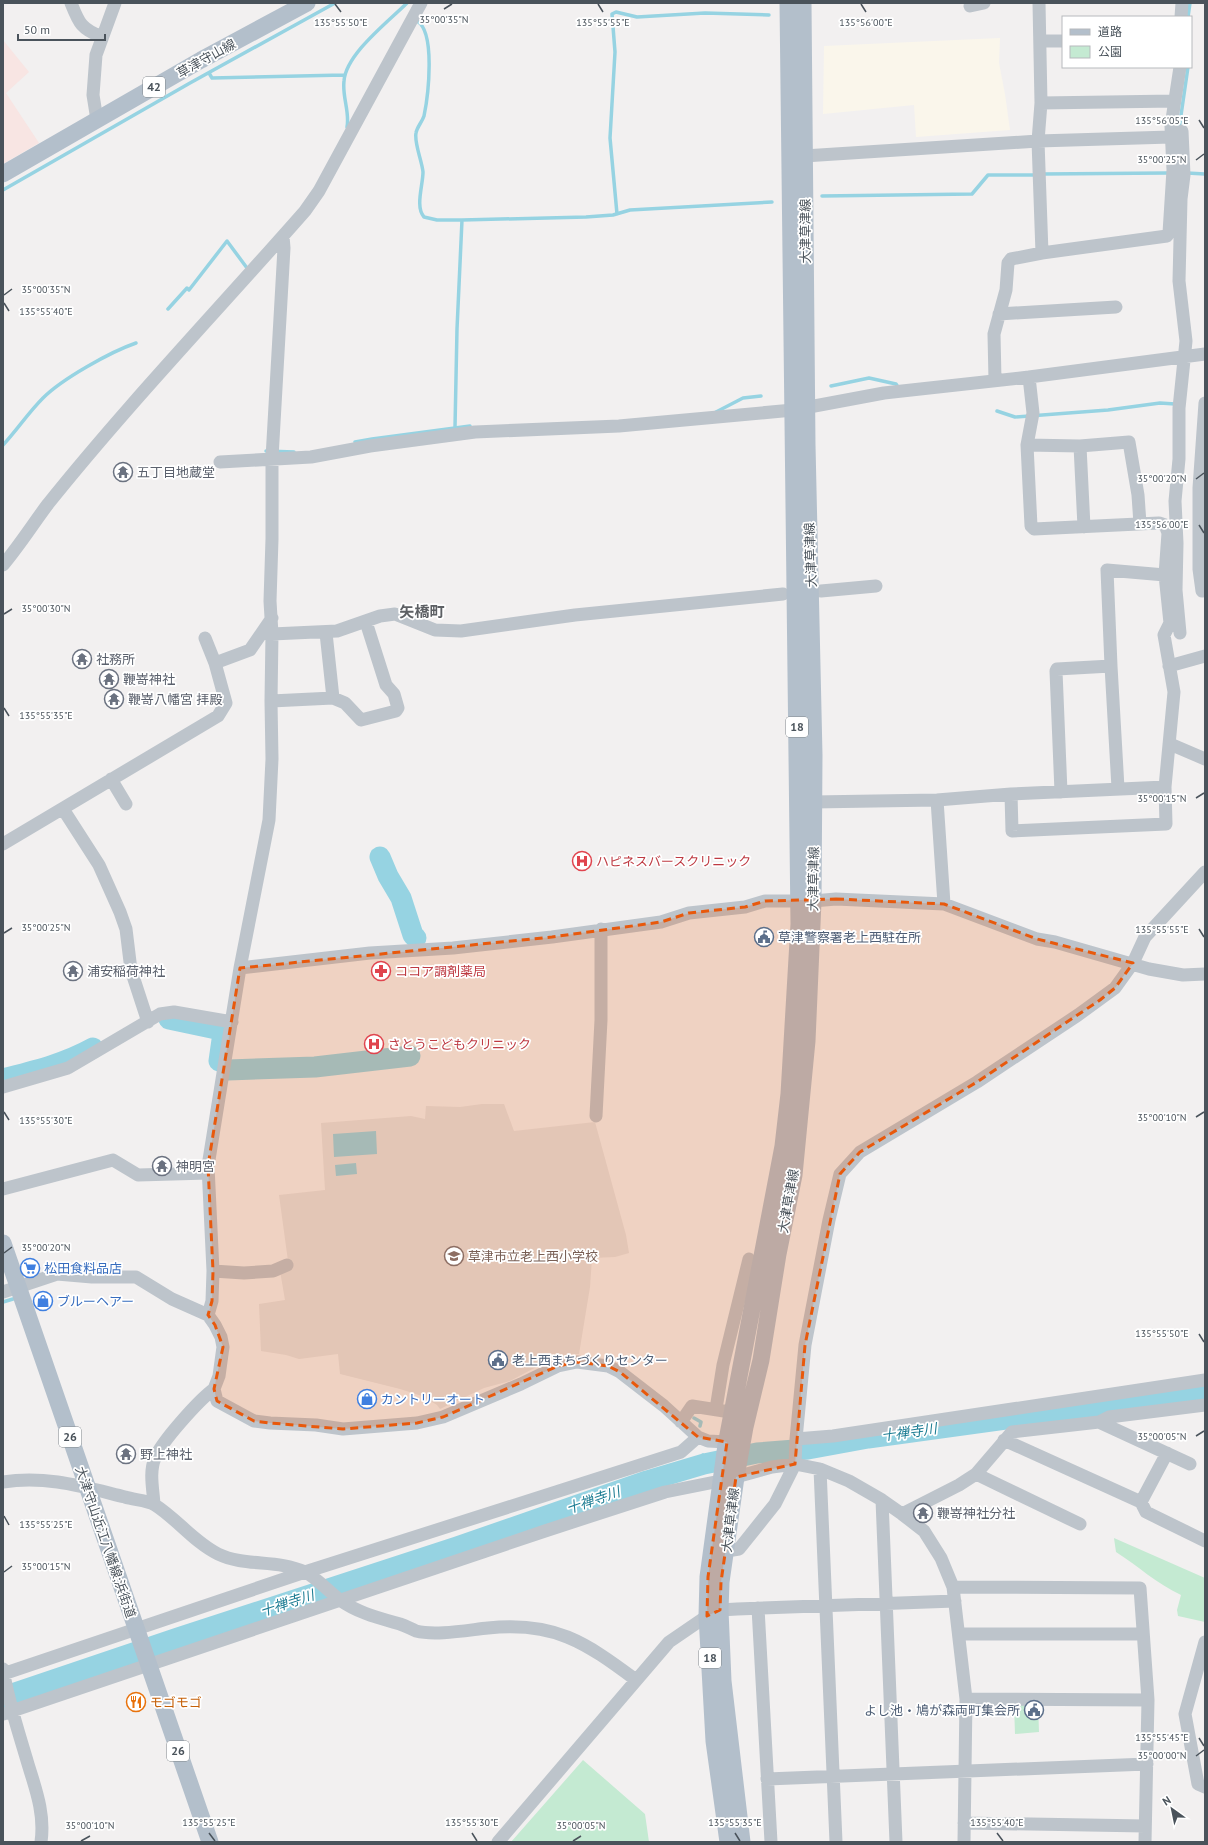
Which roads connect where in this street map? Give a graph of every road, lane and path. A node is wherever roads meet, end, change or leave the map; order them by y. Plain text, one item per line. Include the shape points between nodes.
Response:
1 (71, 3) edge
2 (115, 3) edge
3 (307, 3) edge
4 (421, 3) edge
5 (788, 3) edge
6 (803, 3) edge
7 (984, 3) edge
8 (1039, 3) edge
9 (1182, 3) edge
10 (970, 6) dead end
11 (288, 8) edge
12 (1181, 16) edge
13 (102, 37) junction
14 (1040, 41) junction
15 (1062, 41) edge
16 (1180, 68) edge
17 (1174, 101) junction
18 (1040, 103) junction
19 (97, 120) junction
20 (1176, 134) junction
21 (1038, 141) junction
22 (804, 156) junction
23 (3, 174) edge
24 (1176, 205) junction
25 (283, 236) junction
26 (1042, 253) junction
27 (1116, 307) dead end
28 (999, 314) junction
29 (1205, 354) edge
30 (1186, 356) junction
31 (1029, 377) junction
32 (995, 380) junction
33 (1205, 408) edge
34 (800, 409) junction
35 (1026, 445) junction
36 (1080, 446) junction
37 (272, 458) junction
38 (220, 462) dead end
39 (1140, 524) junction
40 (1084, 527) junction
41 (3, 565) edge
42 (1165, 575) junction
43 (876, 586) dead end
44 (1205, 590) edge
45 (821, 591) dead end
46 (783, 594) dead end
47 (272, 618) junction
48 (366, 622) junction
49 (326, 633) junction
50 (1180, 633) dead end
51 (272, 634) junction
52 (205, 638) dead end
53 (1205, 656) edge
54 (215, 663) junction
55 (1111, 666) junction
56 (1169, 666) junction
57 (332, 698) junction
58 (271, 702) junction
59 (1170, 744) junction
60 (1205, 759) edge
61 (111, 779) junction
62 (1165, 787) junction
63 (1118, 788) junction
64 (1061, 792) junction
65 (1011, 794) junction
66 (937, 800) junction
67 (814, 802) junction
68 (126, 804) dead end
69 (63, 809) junction
70 (3, 844) edge
71 (1205, 872) edge
72 (806, 901) junction
73 (944, 904) junction
74 (601, 929) junction
75 (1133, 963) junction
76 (240, 968) junction
77 (1205, 974) edge
78 (148, 1022) junction
79 (232, 1022) junction
80 (3, 1086) edge
81 (596, 1116) dead end
82 (208, 1172) junction
83 (3, 1189) edge
84 (3, 1243) edge
85 (749, 1259) dead end
86 (287, 1265) dead end
87 (213, 1271) junction
88 (19, 1286) junction
89 (3, 1292) edge
90 (208, 1315) junction
91 (1205, 1380) edge
92 (214, 1389) junction
93 (1205, 1405) edge
94 (716, 1410) junction
95 (1009, 1410) junction
96 (733, 1412) junction
97 (680, 1422) junction
98 (1099, 1422) junction
99 (1009, 1434) junction
100 (698, 1437) junction
101 (796, 1439) junction
102 (732, 1442) junction
103 (1167, 1453) junction
104 (795, 1464) junction
105 (1190, 1464) dead end
106 (820, 1469) junction
107 (976, 1474) junction
108 (729, 1476) junction
109 (3, 1482) edge
110 (87, 1487) junction
111 (882, 1500) junction
112 (1141, 1502) junction
113 (154, 1504) junction
114 (902, 1514) junction
115 (1080, 1524) dead end
116 (1205, 1542) edge
117 (733, 1550) dead end
118 (307, 1574) junction
119 (953, 1587) junction
120 (338, 1599) junction
121 (955, 1600) junction
122 (887, 1603) junction
123 (826, 1606) junction
124 (758, 1608) junction
125 (714, 1613) junction
126 (136, 1631) junction
127 (959, 1634) junction
128 (1144, 1634) junction
129 (1205, 1642) edge
130 (148, 1663) junction
131 (4, 1673) edge
132 (636, 1680) junction
133 (966, 1699) junction
134 (1148, 1700) junction
135 (9, 1711) edge
136 (1147, 1764) junction
137 (965, 1771) junction
138 (893, 1774) junction
139 (833, 1777) junction
140 (767, 1779) junction
141 (1205, 1787) edge
142 (964, 1824) junction
143 (1145, 1826) junction
144 (41, 1842) edge
145 (210, 1842) edge
146 (498, 1842) edge
147 (728, 1842) edge
148 (742, 1842) edge
149 (771, 1842) edge
150 (836, 1842) edge
151 (896, 1842) edge
152 (964, 1842) edge
153 (1145, 1842) edge

1 - 13 street via 83,27 88,32
2 - 13 street
3 - 11 main road, 草津守山線 / 42
4 - 25 street via 319,191
5 - 34 main road, 大津草津線 / 18
6 - 22 main road, 大津草津線 / 18
7 - 10 street
8 - 14 street
9 - 12 street
11 - 19 main road, 草津守山線 / 42
13 - 19 street via 93,73
14 - 15 street
14 - 18 street
16 - 17 street
17 - 18 street
17 - 20 street via 1171,126
18 - 21 street
19 - 23 main road, 草津守山線 / 42
20 - 21 street
20 - 24 street via 1173,170
21 - 22 street
21 - 26 street
22 - 34 main road, 大津草津線 / 18
24 - 26 street via 1167,236
24 - 30 street via 1179,281
25 - 37 street
25 - 41 street via 85,460
26 - 28 street via 1011,260 1008,263 1006,290
27 - 28 street
28 - 32 street via 994,334
29 - 30 street
30 - 31 street
30 - 50 street via 1179,408 1179,459 1175,501 1176,590
31 - 32 street
31 - 35 street via 1033,413
32 - 34 street via 884,393
33 - 44 street via 1200,488 1199,569 1202,591
34 - 37 street via 619,426 475,432 311,457
34 - 67 main road, 大津草津線 / 18
34 - 72 main road, 大津草津線 / 18
35 - 36 street
35 - 40 street via 1034,529
36 - 39 street via 1129,442
36 - 40 street
37 - 38 street
37 - 47 street
39 - 40 street
39 - 42 street via 1165,525 1168,532
42 - 55 street via 1107,570
42 - 56 street via 1170,623 1164,635
43 - 45 street
46 - 48 street via 576,615 461,631 435,630 395,614 380,616
47 - 51 street
47 - 54 street via 250,650
48 - 49 street
48 - 57 street via 386,685 394,694 398,708 396,711 361,720 345,703
49 - 51 street
49 - 57 street
51 - 58 street
52 - 54 street
53 - 56 street
54 - 61 street via 226,703 218,716
55 - 63 street
55 - 64 street via 1056,671
56 - 59 street via 1174,692
57 - 58 street
58 - 76 street via 272,760 268,820
59 - 60 street
59 - 62 street
61 - 68 street
61 - 69 street
62 - 63 street
62 - 65 street via 1166,824 1028,831 1012,831
63 - 64 street
64 - 65 street
65 - 66 street
66 - 67 street
66 - 73 street
67 - 72 main road, 大津草津線 / 18
69 - 70 street
69 - 78 street via 99,865 120,912 126,929 131,970
71 - 75 street via 1145,937
72 - 73 street via 836,899
72 - 74 street via 764,901 745,907 689,913 661,922
72 - 96 main road, 大津草津線 / 18 via 797,976 788,1109
72 - 102 main road, 大津草津線 / 18 via 807,1041 794,1175 761,1360
73 - 75 street via 1037,939
74 - 76 street via 487,945 370,953
74 - 81 street via 601,1020
75 - 77 street via 1149,969 1183,975
75 - 101 street via 1116,988 1100,1000 976,1082 860,1152 840,1174 828,1220 805,1345
76 - 79 street
78 - 79 street via 160,1014 174,1012
78 - 80 street via 68,1068
79 - 82 street
82 - 83 street via 138,1175 113,1160
82 - 87 street
84 - 88 main road, 大津守山近江八幡線;浜街道 / 26
85 - 94 street via 723,1365
86 - 87 street via 273,1271
87 - 90 street via 212,1301
88 - 89 street
88 - 90 street via 57,1274 136,1277 172,1299
88 - 110 main road, 大津守山近江八幡線;浜街道 / 26
90 - 92 street via 218,1331 223,1347 219,1376
91 - 95 street
92 - 97 street via 217,1401 221,1405 254,1421 343,1429 372,1427 417,1423 443,1417 558,1366 577,1362 608,1366 620,1372 664,1406
92 - 113 street via 204,1396 175,1429 155,1457 152,1472
93 - 98 street via 1109,1417
94 - 96 street
94 - 97 street via 692,1406
95 - 99 street
95 - 101 street
96 - 102 main road, 大津草津線 / 18
97 - 100 street
98 - 99 street
98 - 103 street
99 - 107 street
99 - 112 street
100 - 102 street via 708,1441
100 - 118 street via 680,1452
101 - 104 street
102 - 108 main road, 大津草津線 / 18
103 - 105 street
103 - 112 street
104 - 106 street
104 - 108 street
104 - 117 street via 775,1504 738,1549
106 - 111 street via 849,1481
106 - 123 street
107 - 114 street
107 - 115 street
108 - 120 street via 665,1492
108 - 125 main road, 大津草津線 / 18 via 721,1582
109 - 110 street via 64,1482
110 - 113 street
110 - 126 main road, 大津守山近江八幡線;浜街道 / 26
111 - 114 street
111 - 122 street
112 - 116 street via 1146,1512
113 - 118 street via 208,1549 227,1558 252,1563 279,1564
114 - 119 street via 924,1531 941,1558
118 - 120 street
118 - 126 street
119 - 121 street
119 - 128 street via 1140,1588
120 - 130 street
120 - 132 street via 372,1617 418,1631 527,1626 556,1632 583,1644
121 - 122 street
121 - 127 street
122 - 123 street
122 - 138 street
123 - 124 street
123 - 139 street
124 - 125 street
124 - 140 street
125 - 132 street via 669,1642
125 - 147 main road, 大津草津線 / 18 via 714,1741
125 - 148 main road, 大津草津線 / 18
126 - 130 main road, 大津守山近江八幡線;浜街道 / 26
126 - 131 street
127 - 128 street
127 - 133 street
128 - 134 street
129 - 141 street via 1185,1717 1198,1784
130 - 135 street
130 - 145 main road, 大津守山近江八幡線;浜街道 / 26
131 - 135 street
132 - 146 street
133 - 134 street
133 - 137 street
134 - 136 street
135 - 144 street via 41,1806
136 - 137 street
136 - 143 street
137 - 138 street
137 - 142 street
138 - 139 street
138 - 151 street
139 - 140 street
139 - 150 street
140 - 149 street
142 - 143 street
142 - 152 street
143 - 153 street

